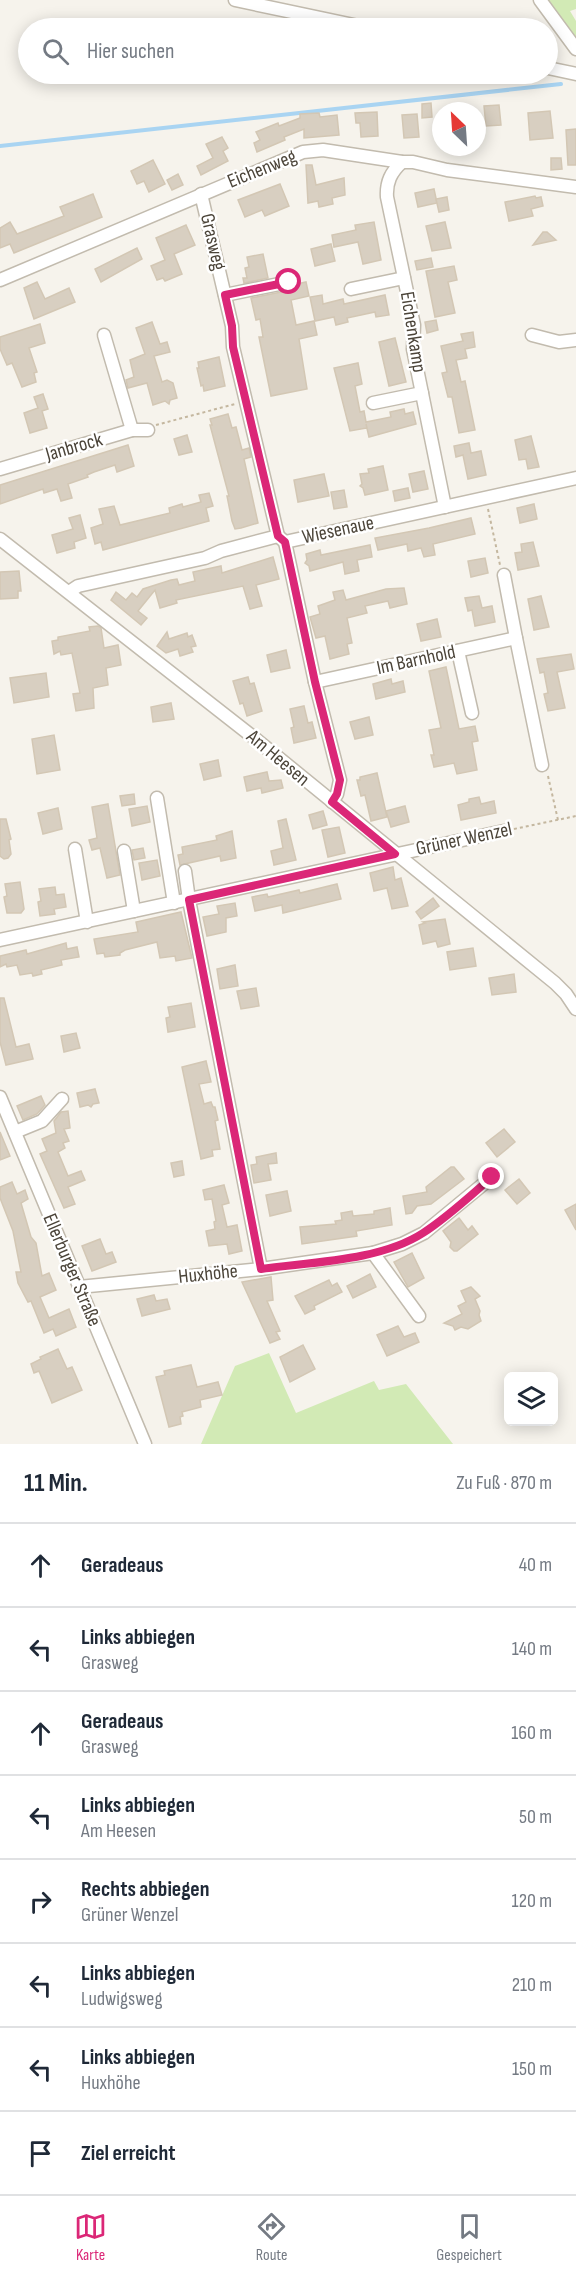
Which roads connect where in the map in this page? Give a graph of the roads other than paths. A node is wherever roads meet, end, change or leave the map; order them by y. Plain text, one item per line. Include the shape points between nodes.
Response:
1 (235, 0) edge
2 (540, 0) edge
3 (320, 18) edge
4 (553, 18) edge
5 (558, 24) edge
6 (576, 49) edge
7 (558, 70) edge
8 (576, 74) edge
9 (402, 162) junction
10 (576, 188) edge
11 (201, 194) junction
12 (404, 278) junction
13 (0, 280) edge
14 (289, 282) dead end
15 (351, 289) dead end
16 (225, 295) junction
17 (532, 334) dead end
18 (104, 335) dead end
19 (576, 340) edge
20 (422, 393) junction
21 (373, 403) dead end
22 (132, 430) junction
23 (148, 430) road end
24 (0, 469) edge
25 (576, 478) edge
26 (445, 507) junction
27 (0, 539) edge
28 (281, 539) junction
29 (504, 575) road end
30 (69, 592) junction
31 (516, 638) junction
32 (458, 651) junction
33 (315, 682) junction
34 (472, 713) dead end
35 (542, 765) road end
36 (157, 798) dead end
37 (332, 802) junction
38 (504, 831) road end
39 (75, 849) dead end
40 (124, 851) dead end
41 (395, 854) junction
42 (185, 871) dead end
43 (189, 900) junction
44 (174, 903) junction
45 (134, 911) junction
46 (87, 922) junction
47 (0, 940) edge
48 (576, 1009) edge
49 (0, 1097) edge
50 (62, 1099) dead end
51 (15, 1132) junction
52 (492, 1177) dead end
53 (373, 1253) junction
54 (261, 1269) junction
55 (79, 1287) junction
56 (419, 1316) dead end
57 (145, 1444) edge

1 - 3 street
2 - 4 street
5 - 6 street
7 - 8 street
9 - 10 street, Eichenweg
9 - 11 street, Eichenweg via 323,150 303,152
9 - 12 street, Eichenkamp via 391,174 387,190
11 - 13 street, Eichenweg
11 - 16 street, Grasweg
12 - 15 street
12 - 20 street, Eichenkamp
14 - 16 street
16 - 28 street, Grasweg via 233,347
17 - 19 street via 559,342
18 - 22 street
20 - 21 street
20 - 26 street, Eichenkamp
22 - 23 street, Janbrock
22 - 24 street, Janbrock
25 - 26 street, Wiesenaue
26 - 28 street, Wiesenaue
27 - 30 street, Am Heesen
28 - 30 street, Wiesenaue via 78,586
28 - 33 street, Grasweg
29 - 31 street
30 - 37 street, Am Heesen
31 - 32 street, Im Barnhold
31 - 35 street
32 - 33 street, Im Barnhold
32 - 34 street
33 - 37 street, Grasweg via 340,780
36 - 44 street
37 - 41 street, Am Heesen
38 - 41 street, Grüner Wenzel
39 - 46 street
40 - 45 street
41 - 43 street, Grüner Wenzel
41 - 48 street, Am Heesen via 555,982
42 - 43 street
43 - 44 street, Grüner Wenzel
43 - 54 street
44 - 45 street, Grüner Wenzel
45 - 46 street, Grüner Wenzel
46 - 47 street, Grüner Wenzel
49 - 51 street, Ellerburger Straße
50 - 51 street via 42,1121
51 - 55 street, Ellerburger Straße
52 - 53 street, Huxhöhe via 423,1233
53 - 54 street, Huxhöhe
53 - 56 street
54 - 55 street, Huxhöhe
55 - 57 street, Ellerburger Straße

